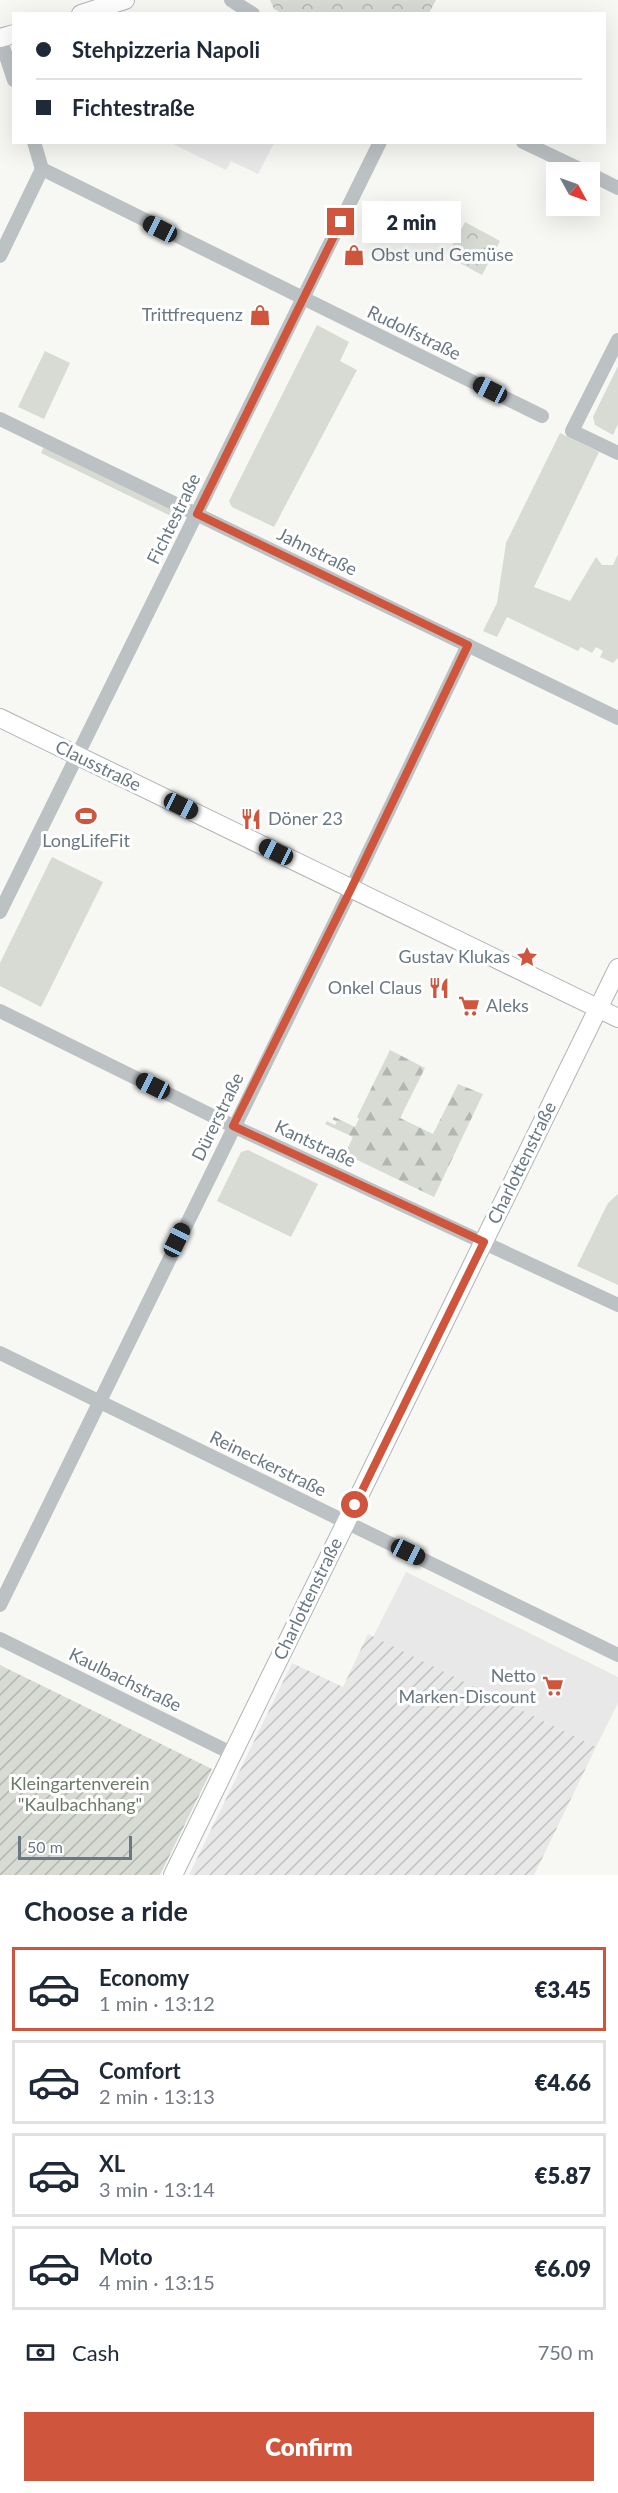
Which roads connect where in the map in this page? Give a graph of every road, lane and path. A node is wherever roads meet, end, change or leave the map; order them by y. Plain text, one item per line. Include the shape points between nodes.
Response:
1 (126, 0) edge
2 (231, 0) edge
3 (87, 12) edge
4 (250, 12) edge
5 (0, 38) edge
6 (12, 74) edge
7 (34, 144) edge
8 (379, 144) edge
9 (527, 144) edge
10 (565, 162) edge
11 (42, 169) junction
12 (600, 179) edge
13 (618, 188) edge
14 (0, 256) edge
15 (303, 299) junction
16 (618, 340) edge
17 (542, 416) dead end
18 (0, 419) edge
19 (618, 453) edge
20 (197, 514) junction
21 (468, 645) junction
22 (0, 718) edge
23 (618, 718) edge
24 (77, 756) junction
25 (351, 889) junction
26 (0, 912) edge
27 (618, 968) edge
28 (598, 1008) junction
29 (0, 1011) edge
30 (618, 1018) edge
31 (233, 1126) junction
32 (484, 1242) junction
33 (618, 1305) edge
34 (0, 1353) edge
35 (99, 1402) junction
36 (346, 1522) junction
37 (0, 1605) edge
38 (0, 1639) edge
39 (618, 1655) edge
40 (233, 1754) junction
41 (173, 1875) edge

1 - 3 street
2 - 4 street
5 - 6 street
7 - 11 street
8 - 15 street, Fichtestraße
9 - 10 street
11 - 14 street
11 - 15 street, Rudolfstraße
12 - 13 street
15 - 17 street, Rudolfstraße
15 - 20 street, Fichtestraße
16 - 19 street via 572,430
18 - 20 street, Jahnstraße
20 - 21 street, Jahnstraße
20 - 24 street, Fichtestraße
21 - 23 street, Jahnstraße
21 - 25 street, Dürerstraße
22 - 24 street, Clausstraße
24 - 25 street, Clausstraße
24 - 26 street, Fichtestraße
25 - 28 street, Clausstraße
25 - 31 street, Dürerstraße
27 - 28 street, Charlottenstraße
28 - 30 street, Clausstraße
28 - 32 street, Charlottenstraße
29 - 31 street, Kantstraße
31 - 32 street, Kantstraße
31 - 35 street, Dürerstraße
32 - 33 street, Kantstraße
32 - 36 street, Charlottenstraße
34 - 35 street, Reineckerstraße
35 - 36 street, Reineckerstraße
35 - 37 street, Dürerstraße
36 - 39 street, Reineckerstraße
36 - 40 street, Charlottenstraße
38 - 40 street, Kaulbachstraße
40 - 41 street, Charlottenstraße

